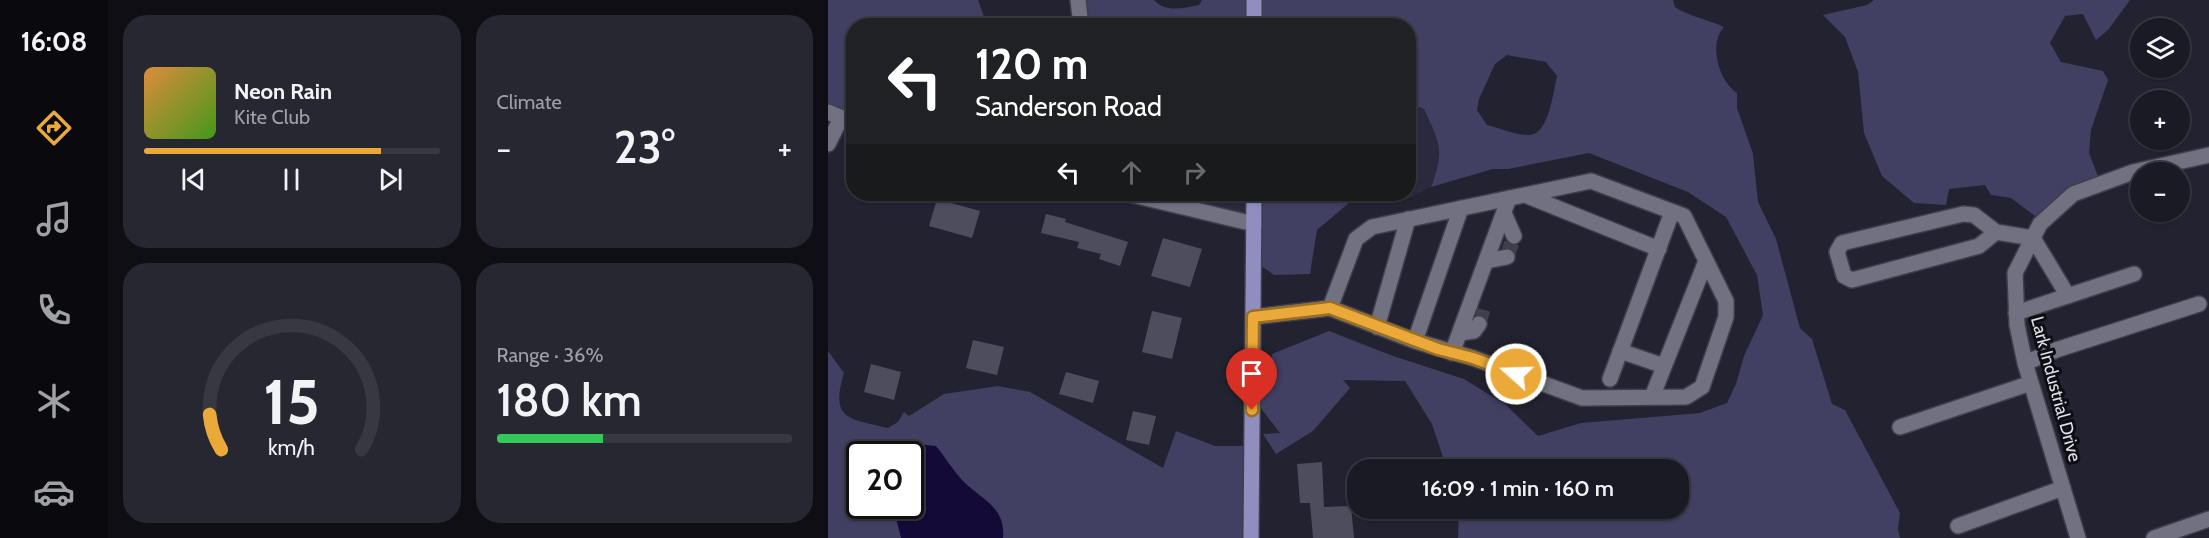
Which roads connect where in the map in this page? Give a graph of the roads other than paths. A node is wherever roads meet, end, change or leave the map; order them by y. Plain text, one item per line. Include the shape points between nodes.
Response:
1 (1078, 0) edge
2 (1254, 0) edge
3 (1080, 18) edge
4 (1254, 18) edge
5 (841, 118) edge
6 (828, 144) edge
7 (2209, 155) edge
8 (1525, 195) junction
9 (1509, 198) junction
10 (1158, 201) edge
11 (1254, 201) edge
12 (1461, 208) junction
13 (1672, 212) junction
14 (1504, 213) junction
15 (1408, 219) junction
16 (1254, 224) junction
17 (1996, 232) junction
18 (1514, 236) tunnel mouth
19 (2033, 238) junction
20 (1659, 249) junction
21 (1507, 257) dead end
22 (1486, 261) junction
23 (1706, 261) junction
24 (2134, 274) dead end
25 (1478, 282) junction
26 (2068, 296) junction
27 (1485, 302) tunnel mouth
28 (2199, 304) dead end
29 (1330, 308) junction
30 (2016, 313) junction
31 (1253, 317) junction
32 (1479, 324) dead end
33 (1377, 327) junction
34 (1460, 333) junction
35 (1414, 341) junction
36 (1620, 351) junction
37 (1452, 352) junction
38 (2025, 363) junction
39 (1664, 366) junction
40 (1610, 379) dead end
41 (2031, 383) junction
42 (1652, 397) junction
43 (1900, 427) dead end
44 (2063, 488) junction
45 (2209, 519) edge
46 (1958, 526) dead end
47 (1251, 538) edge
48 (2078, 538) edge
49 (2154, 538) edge

1 - 3 street
2 - 4 main road
5 - 6 street
7 - 19 street, Lark Industrial Drive via 2133,172 2073,194 2040,224
8 - 9 street
8 - 13 street via 1591,181
8 - 20 street
9 - 12 street
9 - 14 street
10 - 16 street
11 - 16 main road
12 - 15 street
12 - 35 street
13 - 20 street
13 - 23 street via 1684,216
14 - 18 street
14 - 22 street
15 - 29 street via 1372,227 1356,239
15 - 33 street
16 - 31 main road
17 - 17 street via 1980,246 1852,280 1844,276 1837,252 1842,243 1963,214 1974,215
17 - 19 street
19 - 26 street
19 - 30 street, Lark Industrial Drive via 2015,273
20 - 36 street
21 - 22 street
22 - 25 street
23 - 39 street
23 - 42 street via 1726,300 1726,317 1702,387 1686,397
24 - 26 street
25 - 27 street
25 - 34 street
26 - 30 street
28 - 38 street
29 - 31 street
29 - 33 street
30 - 38 street, Lark Industrial Drive
31 - 47 main road
32 - 34 street via 1474,331
33 - 35 street
34 - 37 street
35 - 37 street
36 - 39 street
36 - 40 street
37 - 42 street via 1581,398
38 - 41 street, Lark Industrial Drive
39 - 42 street
41 - 43 street
41 - 44 street, Lark Industrial Drive
44 - 46 street
44 - 48 street, Lark Industrial Drive
45 - 49 street

